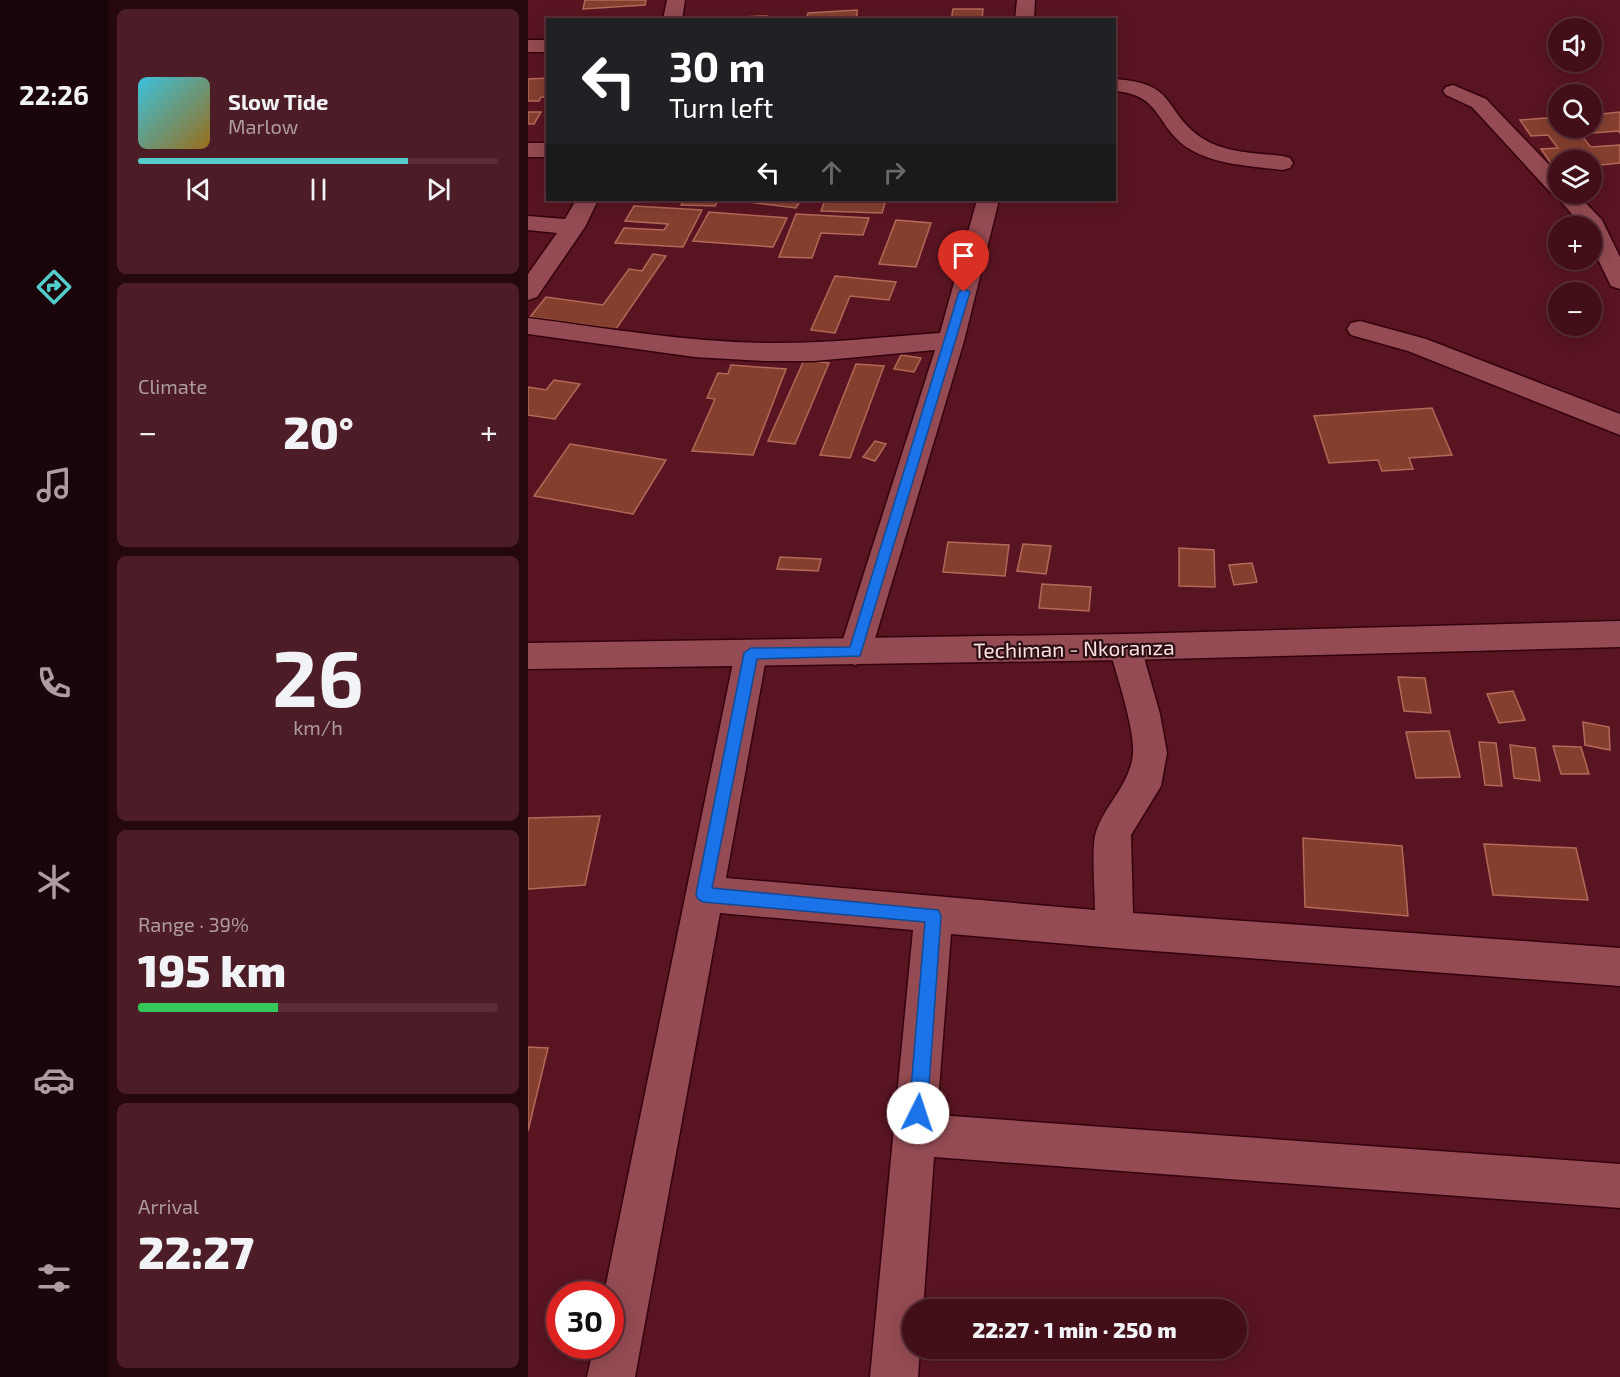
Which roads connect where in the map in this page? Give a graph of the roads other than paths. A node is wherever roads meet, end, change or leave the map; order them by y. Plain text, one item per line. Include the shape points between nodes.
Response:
1 (676, 0) edge
2 (1026, 0) edge
3 (672, 18) edge
4 (1024, 18) edge
5 (528, 46) edge
6 (546, 46) edge
7 (1116, 85) edge
8 (1453, 91) dead end
9 (528, 150) edge
10 (546, 150) edge
11 (1282, 163) dead end
12 (1548, 176) edge
13 (586, 201) edge
14 (987, 201) edge
15 (1575, 204) edge
16 (528, 223) edge
17 (573, 227) junction
18 (1620, 281) edge
19 (528, 292) edge
20 (528, 326) edge
21 (1360, 329) dead end
22 (951, 341) junction
23 (1620, 425) edge
24 (1620, 634) edge
25 (1125, 647) junction
26 (855, 652) junction
27 (751, 653) junction
28 (528, 656) edge
29 (703, 894) junction
30 (933, 916) junction
31 (1114, 930) junction
32 (1620, 967) edge
33 (916, 1135) junction
34 (1620, 1186) edge
35 (611, 1377) edge
36 (894, 1377) edge

1 - 3 street
2 - 4 street
5 - 6 street
7 - 11 street via 1153,94 1186,136 1207,148 1233,157
8 - 12 street via 1479,103
9 - 10 street
13 - 17 street
14 - 22 street
15 - 18 street via 1590,220
16 - 17 street
17 - 19 street
20 - 22 street via 695,348 764,352
21 - 23 street via 1417,345
22 - 26 street
24 - 25 street, Techiman - Nkoranza
25 - 26 street, Techiman - Nkoranza
25 - 31 street via 1150,753 1143,786 1113,834
26 - 27 street, Techiman - Nkoranza
27 - 28 street, Techiman - Nkoranza
27 - 29 street
29 - 30 street
29 - 35 street
30 - 31 street
30 - 33 street
31 - 32 street
33 - 34 street
33 - 36 street

